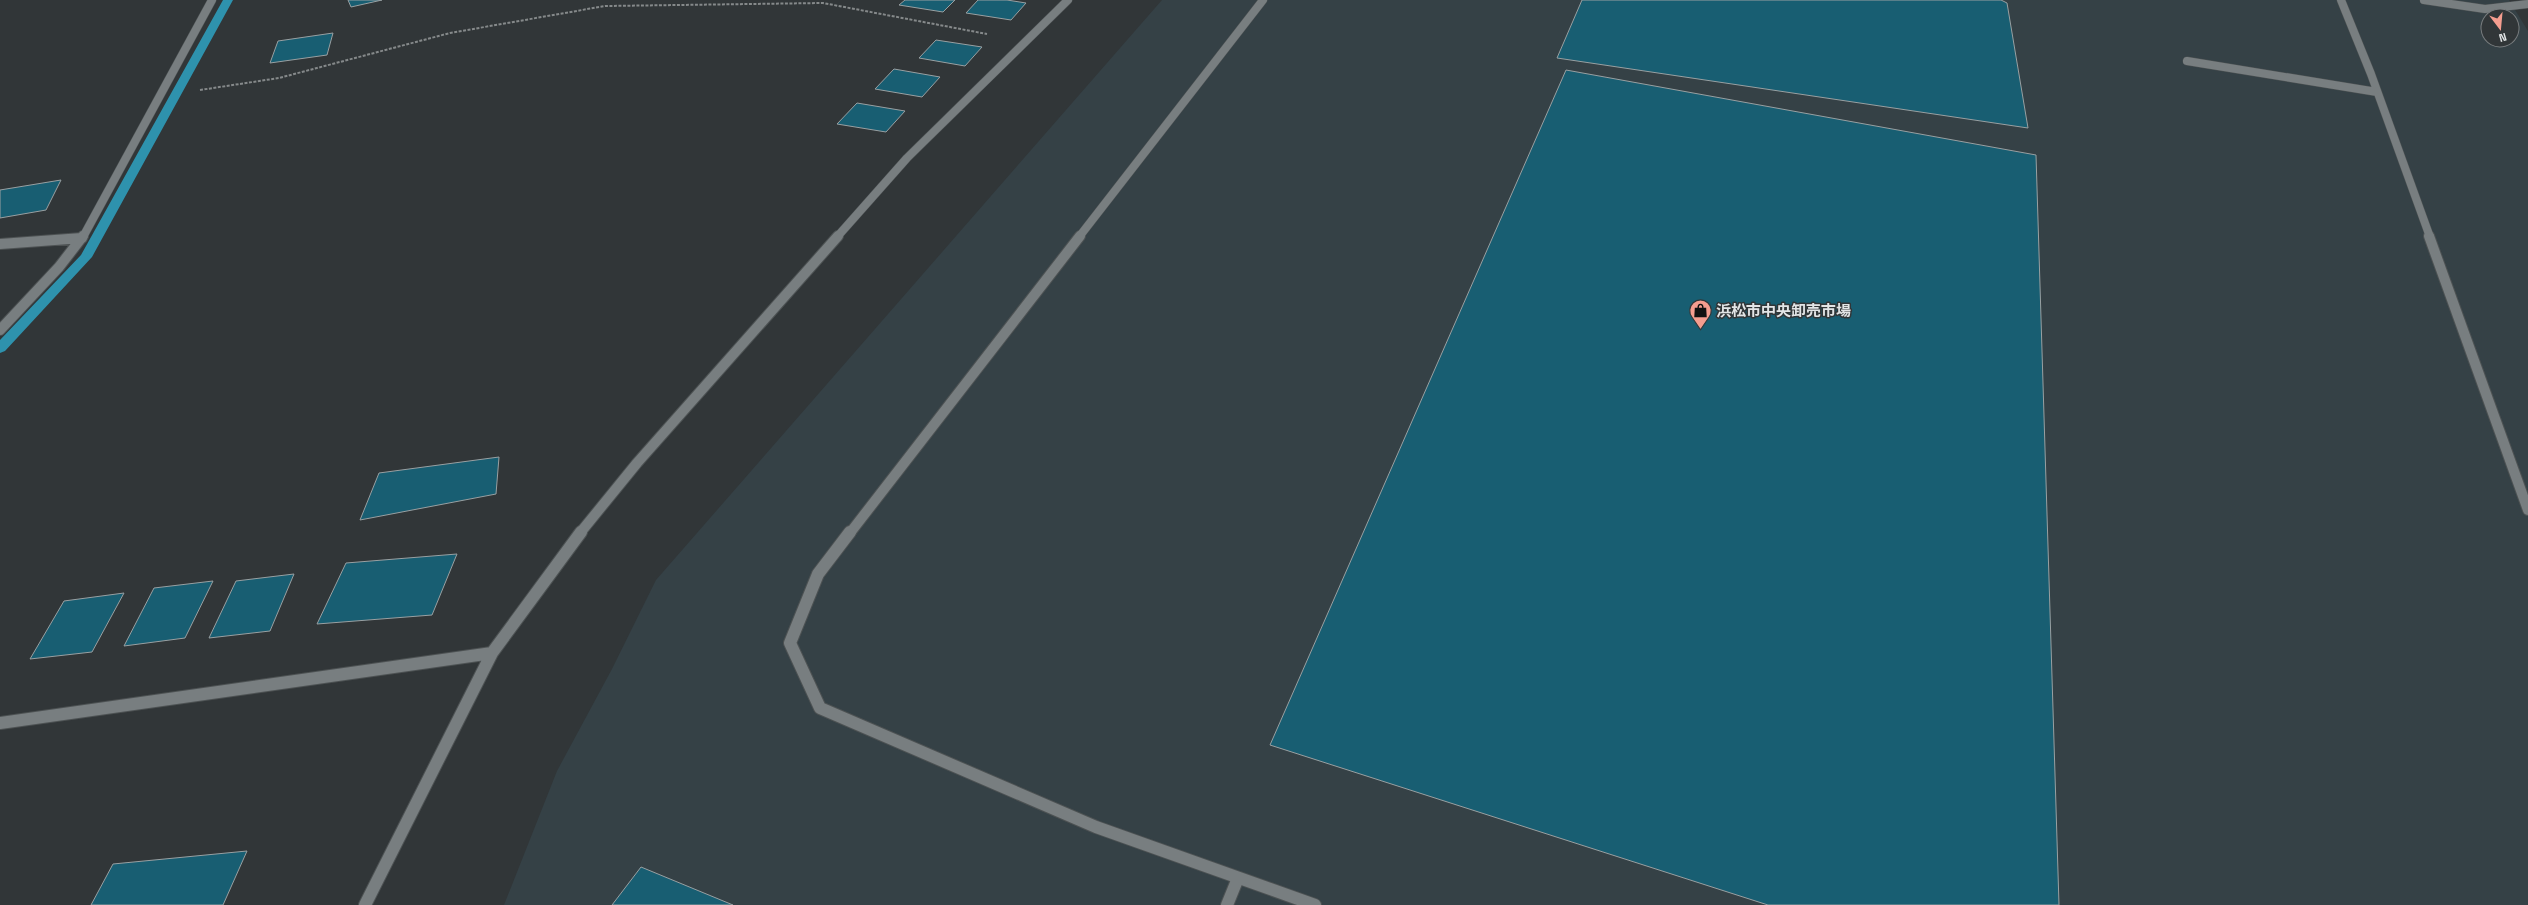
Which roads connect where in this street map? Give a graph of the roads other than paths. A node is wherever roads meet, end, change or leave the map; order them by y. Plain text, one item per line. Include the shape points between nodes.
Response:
1 (212, 0) edge
2 (1068, 0) edge
3 (1263, 0) edge
4 (2341, 0) edge
5 (2424, 0) edge
6 (2528, 4) edge
7 (2187, 61) dead end
8 (2377, 92) junction
9 (82, 238) junction
10 (0, 244) edge
11 (0, 330) edge
12 (2528, 510) edge
13 (492, 653) junction
14 (0, 722) edge
15 (1238, 878) junction
16 (365, 905) edge
17 (1227, 905) edge
18 (1315, 905) edge

1 - 9 street
2 - 13 street via 907,158 648,451 566,551
3 - 15 street via 818,574 790,642 820,708 1096,827
4 - 8 street
5 - 6 street via 2485,8
7 - 8 street
8 - 12 street
9 - 10 street
9 - 11 street via 60,267
13 - 14 street
13 - 16 street
15 - 17 street
15 - 18 street

